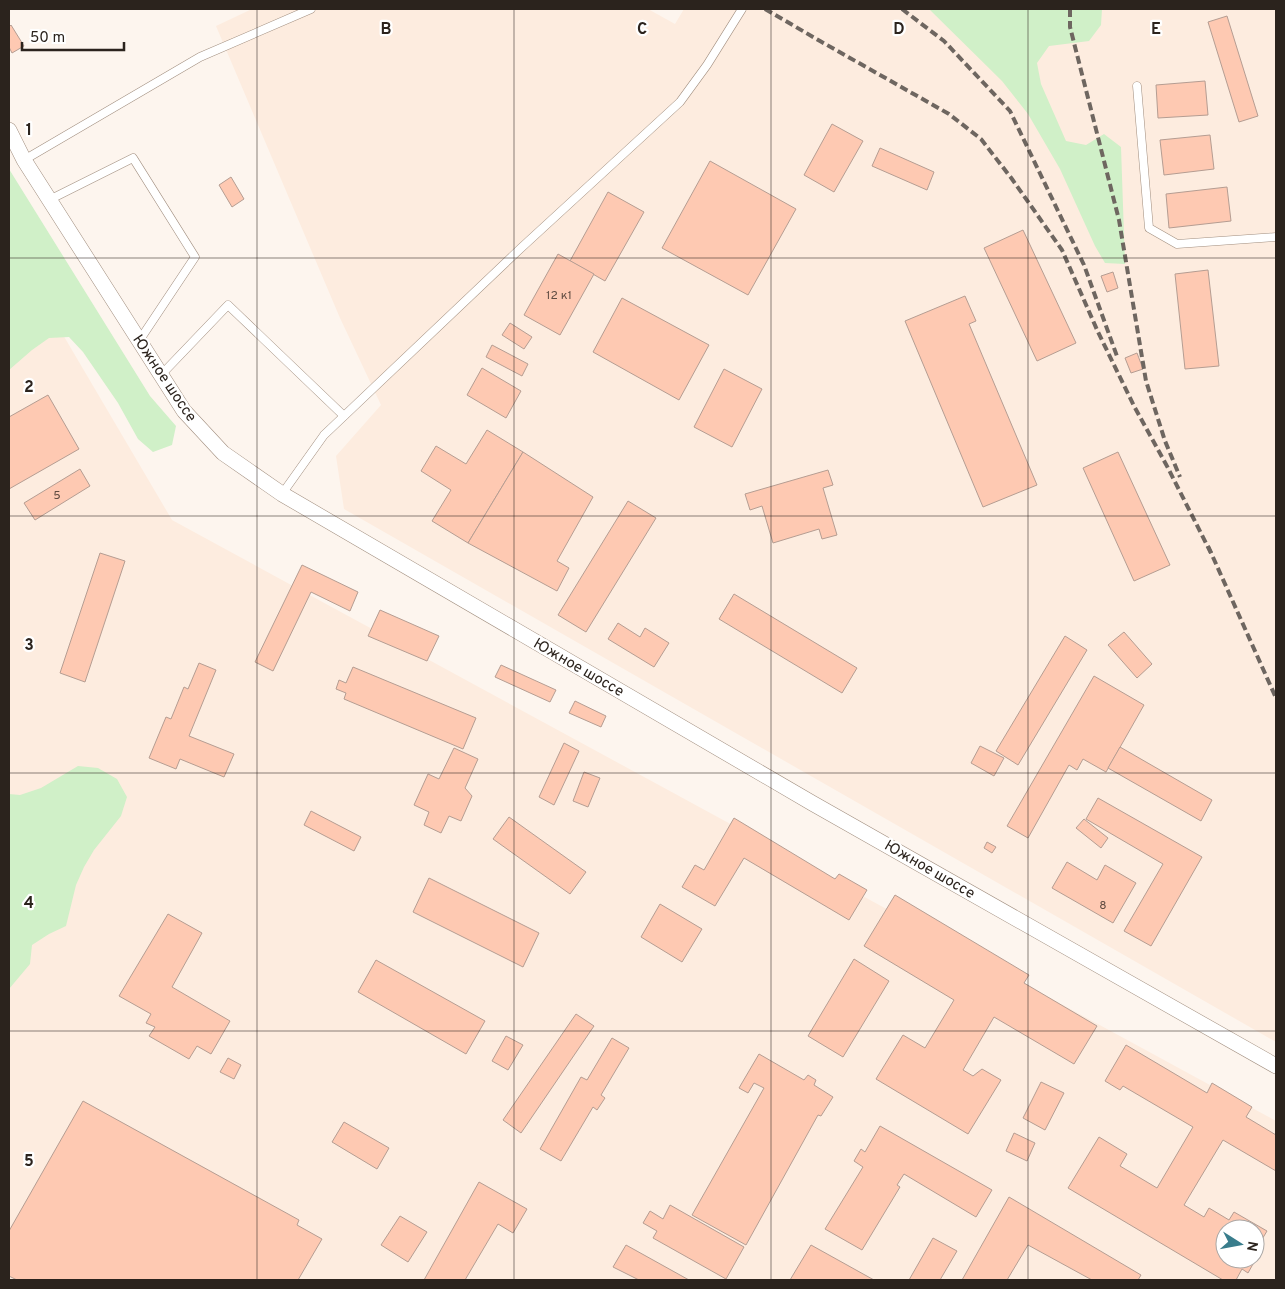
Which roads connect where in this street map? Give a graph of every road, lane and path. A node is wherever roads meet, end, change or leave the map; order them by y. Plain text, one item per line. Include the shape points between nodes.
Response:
1 (311, 9) edge
2 (742, 9) edge
3 (1138, 86) dead end
4 (9, 130) edge
5 (24, 160) junction
6 (49, 200) junction
7 (1276, 237) edge
8 (139, 341) junction
9 (161, 374) junction
10 (344, 416) junction
11 (282, 494) junction
12 (1276, 1066) edge

1 - 5 lane via 200,58
2 - 10 lane via 680,102
3 - 7 lane via 1149,228 1177,244
4 - 5 street, Южное шоссе
5 - 6 street, Южное шоссе
6 - 8 street, Южное шоссе
6 - 8 lane via 133,158 194,257
8 - 9 street, Южное шоссе
9 - 10 lane via 228,305
9 - 11 street, Южное шоссе via 184,411 223,453
10 - 11 lane via 324,434
11 - 12 street, Южное шоссе via 812,802

